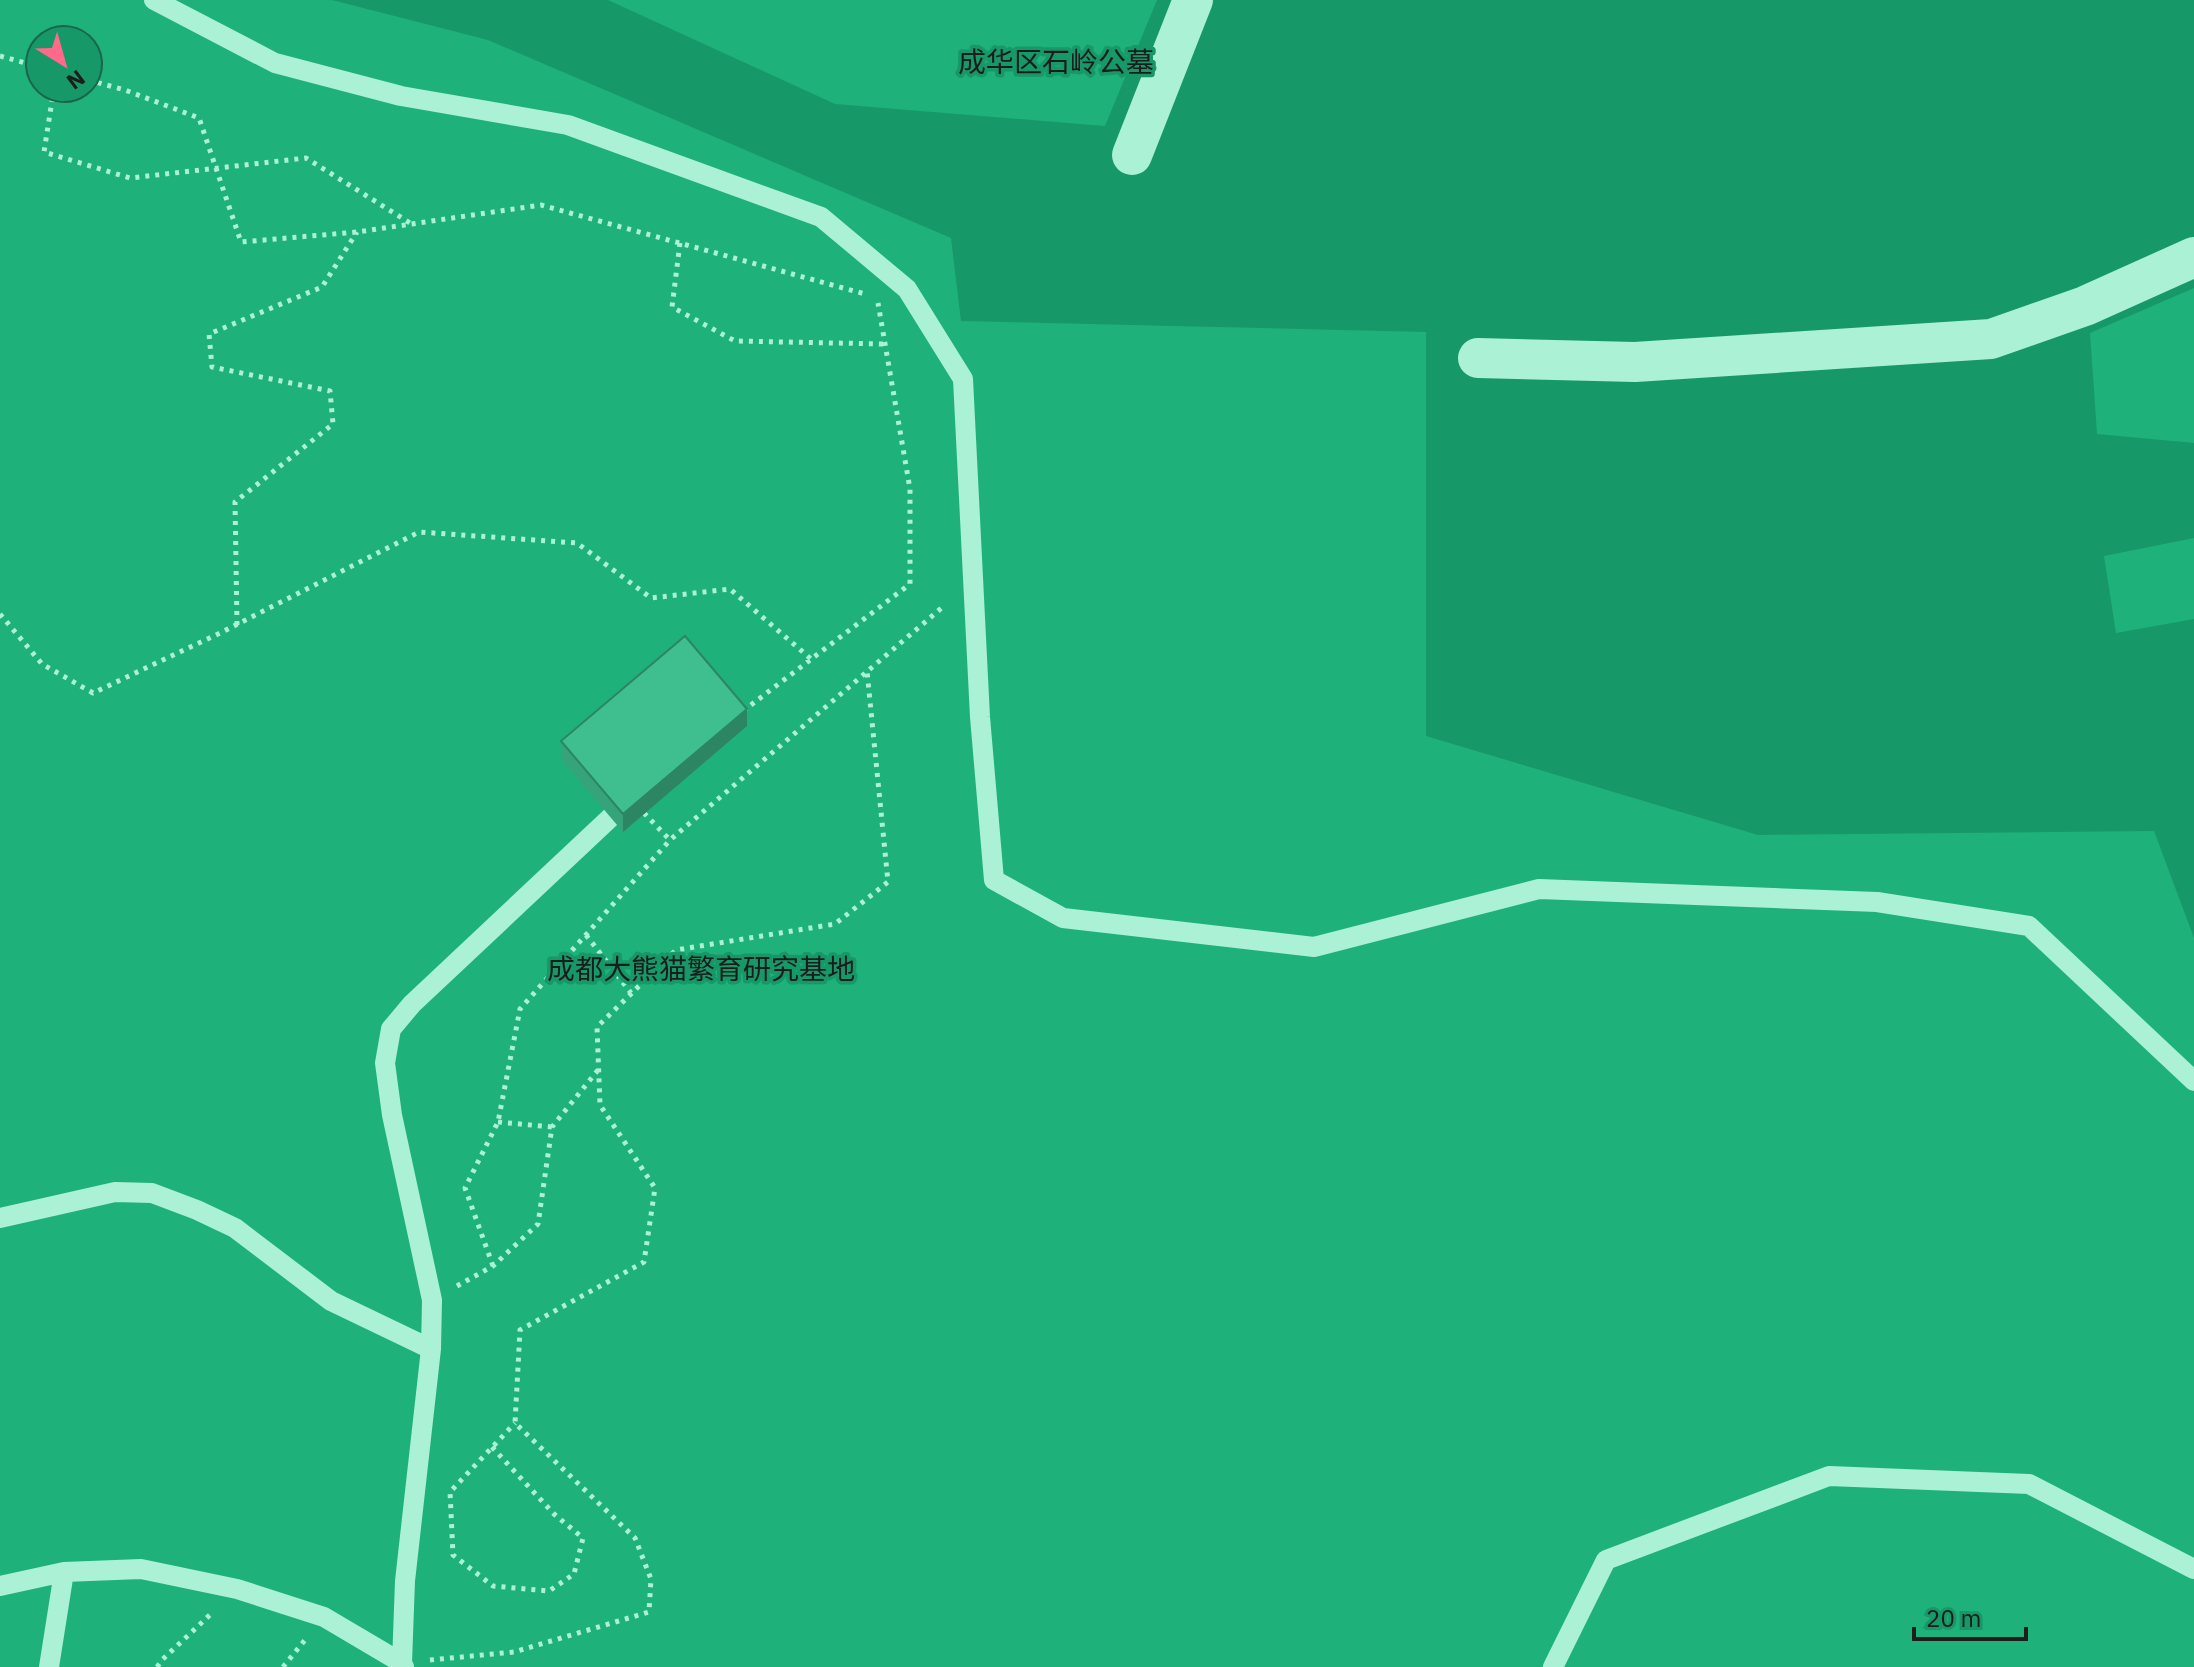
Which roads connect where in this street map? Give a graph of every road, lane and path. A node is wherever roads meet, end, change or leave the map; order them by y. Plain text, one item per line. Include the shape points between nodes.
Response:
1 (154, 0) edge
2 (1193, 0) edge
3 (0, 56) edge
4 (24, 63) edge
5 (104, 84) edge
6 (52, 104) edge
7 (1132, 155) dead end
8 (216, 168) junction
9 (411, 224) junction
10 (357, 232) junction
11 (680, 243) junction
12 (2194, 257) edge
13 (885, 344) junction
14 (1478, 358) dead end
15 (973, 581) junction
16 (0, 614) edge
17 (237, 625) junction
18 (811, 659) junction
19 (867, 671) junction
20 (738, 715) edge
21 (644, 813) edge
22 (611, 817) edge
23 (670, 840) junction
24 (586, 935) junction
25 (631, 993) junction
26 (599, 1069) junction
27 (2194, 1081) edge
28 (498, 1122) junction
29 (552, 1127) junction
30 (0, 1218) edge
31 (493, 1266) junction
32 (432, 1300) junction
33 (431, 1349) junction
34 (515, 1423) junction
35 (492, 1447) junction
36 (2194, 1569) edge
37 (64, 1572) junction
38 (0, 1586) edge
39 (237, 1589) junction
40 (403, 1665) edge
41 (49, 1667) edge
42 (157, 1667) edge
43 (1553, 1667) edge

1 - 15 lane via 275,63 401,96 568,125 821,217 907,289 963,379
2 - 7 street
3 - 4 path
5 - 8 path via 199,118
6 - 8 path via 44,152 130,178
8 - 9 path via 306,158
8 - 10 path via 241,242
9 - 10 path
9 - 11 path via 541,205
10 - 17 path via 322,287 209,334 212,367 330,391 333,424 235,502
11 - 13 path via 877,297
11 - 13 path via 672,307 735,341
12 - 14 street via 2085,306 1991,339 1635,362
13 - 18 path via 910,489 910,584
15 - 19 path
15 - 27 lane via 994,880 1063,918 1314,947 1539,889 1877,902 2029,926
16 - 17 path via 42,664 93,693
17 - 18 path via 419,532 577,543 651,598 730,589
18 - 20 path
19 - 23 path
19 - 25 path via 888,882 835,924 676,950
21 - 23 path
22 - 32 lane via 391,1029 386,1076
23 - 24 path
24 - 25 path
24 - 28 path via 520,1009
25 - 26 path via 597,1027
26 - 29 path
26 - 34 path via 600,1105 655,1188 644,1262 520,1330
28 - 29 path
28 - 31 path via 465,1188
29 - 31 path via 538,1224
30 - 33 lane via 115,1192 152,1193 235,1228 331,1301
31 - 32 path
32 - 33 lane
33 - 40 lane via 405,1581
34 - 35 path
34 - 40 path via 635,1538 651,1579 649,1612 514,1652
35 - 35 path via 450,1492 453,1555 493,1586 549,1591 574,1574 583,1538
36 - 43 lane via 2029,1484 1829,1476 1606,1560
37 - 38 lane
37 - 39 lane via 141,1569
37 - 41 lane
39 - 40 lane via 324,1617
39 - 42 path

